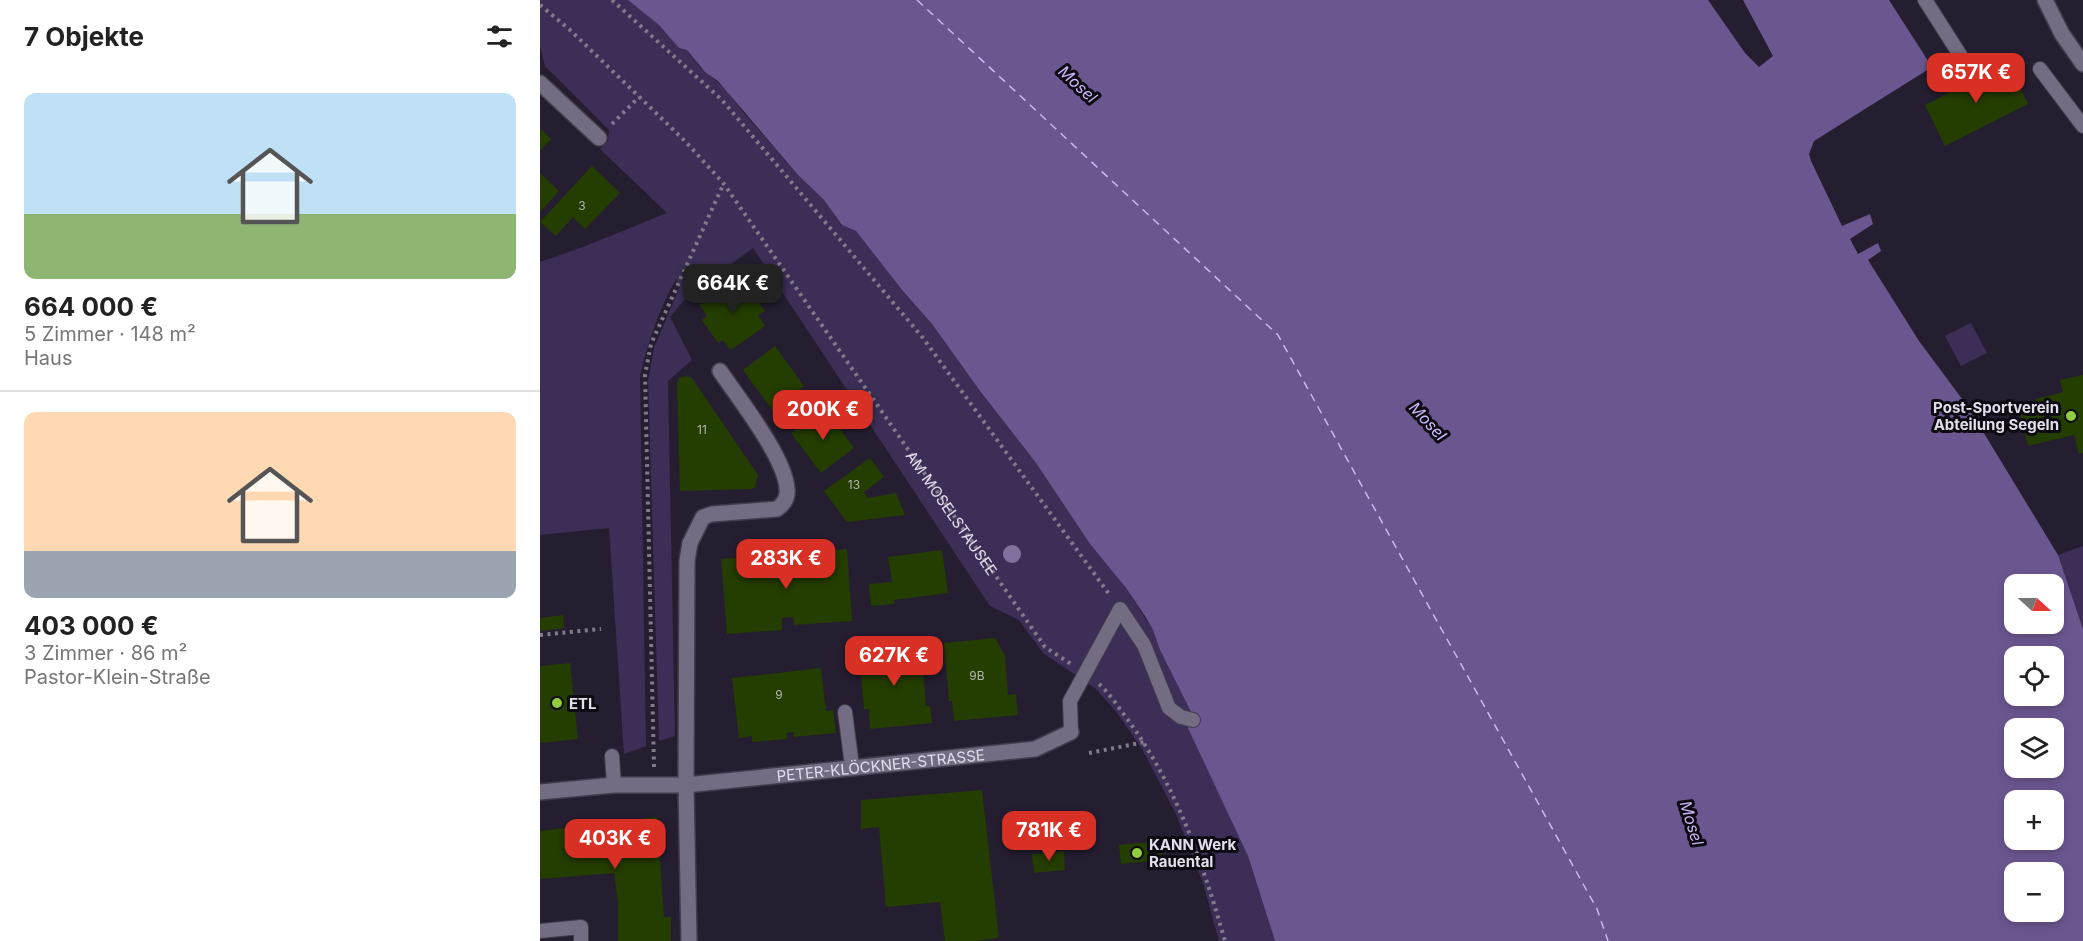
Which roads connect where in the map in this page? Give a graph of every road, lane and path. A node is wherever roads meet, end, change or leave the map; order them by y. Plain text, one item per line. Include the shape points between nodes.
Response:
1 (612, 0) edge
2 (1925, 0) edge
3 (2045, 0) edge
4 (540, 5) edge
5 (1962, 58) dead end
6 (2083, 64) edge
7 (2040, 69) dead end
8 (540, 83) edge
9 (639, 97) junction
10 (2083, 126) edge
11 (599, 138) joint
12 (724, 184) junction
13 (720, 371) dead end
14 (1120, 609) junction
15 (601, 629) dead end
16 (540, 634) edge
17 (1086, 675) junction
18 (845, 712) dead end
19 (1193, 720) dead end
20 (1071, 732) joint
21 (1146, 744) junction
22 (1089, 753) dead end
23 (612, 756) dead end
24 (852, 766) junction
25 (654, 783) junction
26 (686, 784) junction
27 (614, 785) junction
28 (540, 792) edge
29 (540, 931) edge
30 (581, 941) edge
31 (689, 941) edge
32 (1226, 941) edge

1 - 14 path via 723,100 923,338
2 - 5 lane
3 - 6 street
4 - 9 path, AM MOSELSTAUSEE
7 - 10 lane
8 - 11 street
9 - 11 path
9 - 12 path, AM MOSELSTAUSEE
12 - 17 path, AM MOSELSTAUSEE via 1045,647
12 - 25 path via 655,333 645,375
13 - 26 street via 767,440 787,489 786,500 777,509 703,517 690,543
14 - 17 lane
14 - 19 lane via 1144,645 1169,708
15 - 16 path
17 - 20 lane via 1070,701
17 - 21 path, AM MOSELSTAUSEE via 1101,686
18 - 24 lane
20 - 24 street, PETER-KLÖCKNER-STRASSE via 1035,749
21 - 22 path
21 - 32 path, AM MOSELSTAUSEE via 1180,810
23 - 27 lane
24 - 26 street, PETER-KLÖCKNER-STRASSE
25 - 26 street, PETER-KLÖCKNER-STRASSE
25 - 27 street, PETER-KLÖCKNER-STRASSE
26 - 31 street
27 - 28 street, PETER-KLÖCKNER-STRASSE
29 - 30 lane via 581,927

